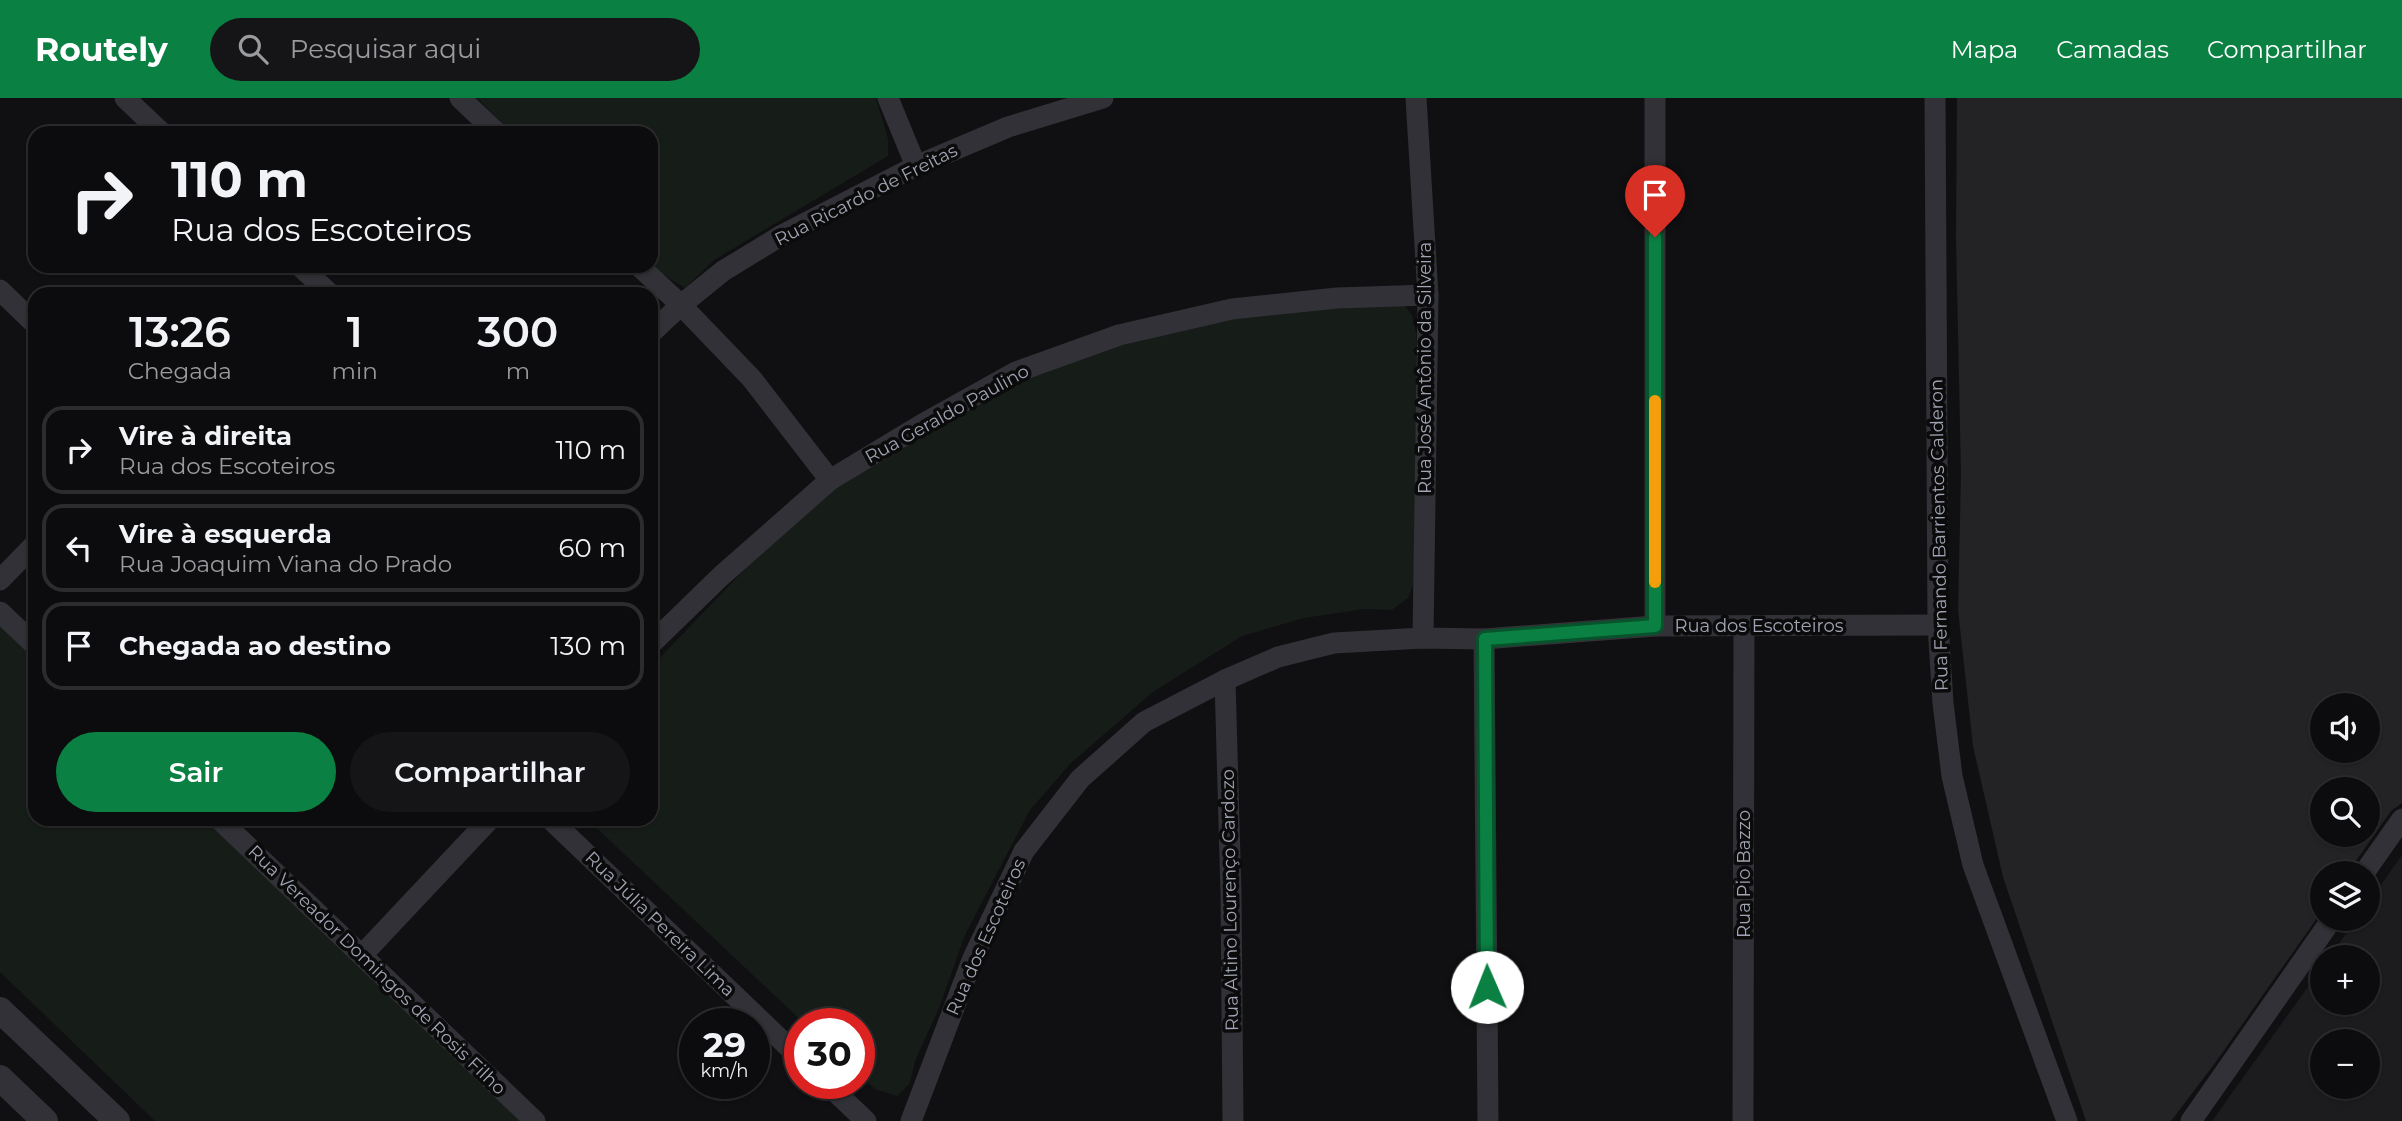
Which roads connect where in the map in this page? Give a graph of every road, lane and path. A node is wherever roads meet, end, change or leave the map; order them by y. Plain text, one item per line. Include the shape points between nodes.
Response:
1 (125, 98) edge
2 (460, 98) edge
3 (888, 98) edge
4 (1103, 98) edge
5 (1416, 98) edge
6 (1655, 98) edge
7 (1936, 98) edge
8 (155, 126) edge
9 (490, 126) edge
10 (916, 166) junction
11 (308, 273) edge
12 (647, 273) edge
13 (322, 287) edge
14 (0, 290) edge
15 (1429, 295) junction
16 (681, 305) junction
17 (28, 317) edge
18 (658, 326) edge
19 (830, 480) junction
20 (28, 551) edge
21 (0, 580) edge
22 (0, 612) edge
23 (1938, 625) junction
24 (1655, 626) junction
25 (1744, 627) junction
26 (658, 637) edge
27 (28, 638) edge
28 (1423, 638) junction
29 (1485, 639) junction
30 (1225, 680) junction
31 (2402, 819) edge
32 (226, 826) edge
33 (483, 826) edge
34 (557, 826) edge
35 (2372, 861) edge
36 (2324, 931) edge
37 (363, 954) junction
38 (0, 1010) edge
39 (784, 1043) edge
40 (0, 1078) edge
41 (843, 1099) edge
42 (45, 1121) edge
43 (117, 1121) edge
44 (535, 1121) edge
45 (866, 1121) edge
46 (911, 1121) edge
47 (1233, 1121) edge
48 (1488, 1121) edge
49 (1743, 1121) edge
50 (2067, 1121) edge
51 (2190, 1121) edge

1 - 8 street
2 - 9 street
3 - 10 street
4 - 10 street, Rua Ricardo de Freitas via 1008,127
5 - 15 street, Rua José Antônio da Silveira
6 - 24 street
7 - 23 street, Rua Fernando Barrientos Calderon
10 - 16 street, Rua Ricardo de Freitas via 782,235 723,271
11 - 13 street
12 - 16 street
14 - 17 street
15 - 19 street, Rua Geraldo Paulino via 1337,298 1232,309 1119,335 1016,372
15 - 28 street, Rua José Antônio da Silveira
16 - 18 street, Rua Ricardo de Freitas
16 - 19 street via 752,379
19 - 26 street, Rua Geraldo Paulino
20 - 21 street
22 - 27 street
23 - 25 street, Rua dos Escoteiros
23 - 50 street, Rua Fernando Barrientos Calderon via 1952,776 1973,865
24 - 25 street, Rua dos Escoteiros
24 - 29 street, Rua dos Escoteiros
25 - 49 street, Rua Pio Bazzo
28 - 29 street, Rua dos Escoteiros
28 - 30 street, Rua dos Escoteiros via 1334,643 1278,657
29 - 48 street
30 - 46 street, Rua dos Escoteiros via 1144,722 1080,779 1024,851 973,958
30 - 47 street, Rua Altino Lourenço Cardozo
31 - 35 street
32 - 37 street, Rua Vereador Domingos de Rosis Filho
33 - 37 street
34 - 39 street, Rua Júlia Pereira Lima
36 - 51 street
37 - 44 street, Rua Vereador Domingos de Rosis Filho
38 - 43 street
40 - 42 street
41 - 45 street

